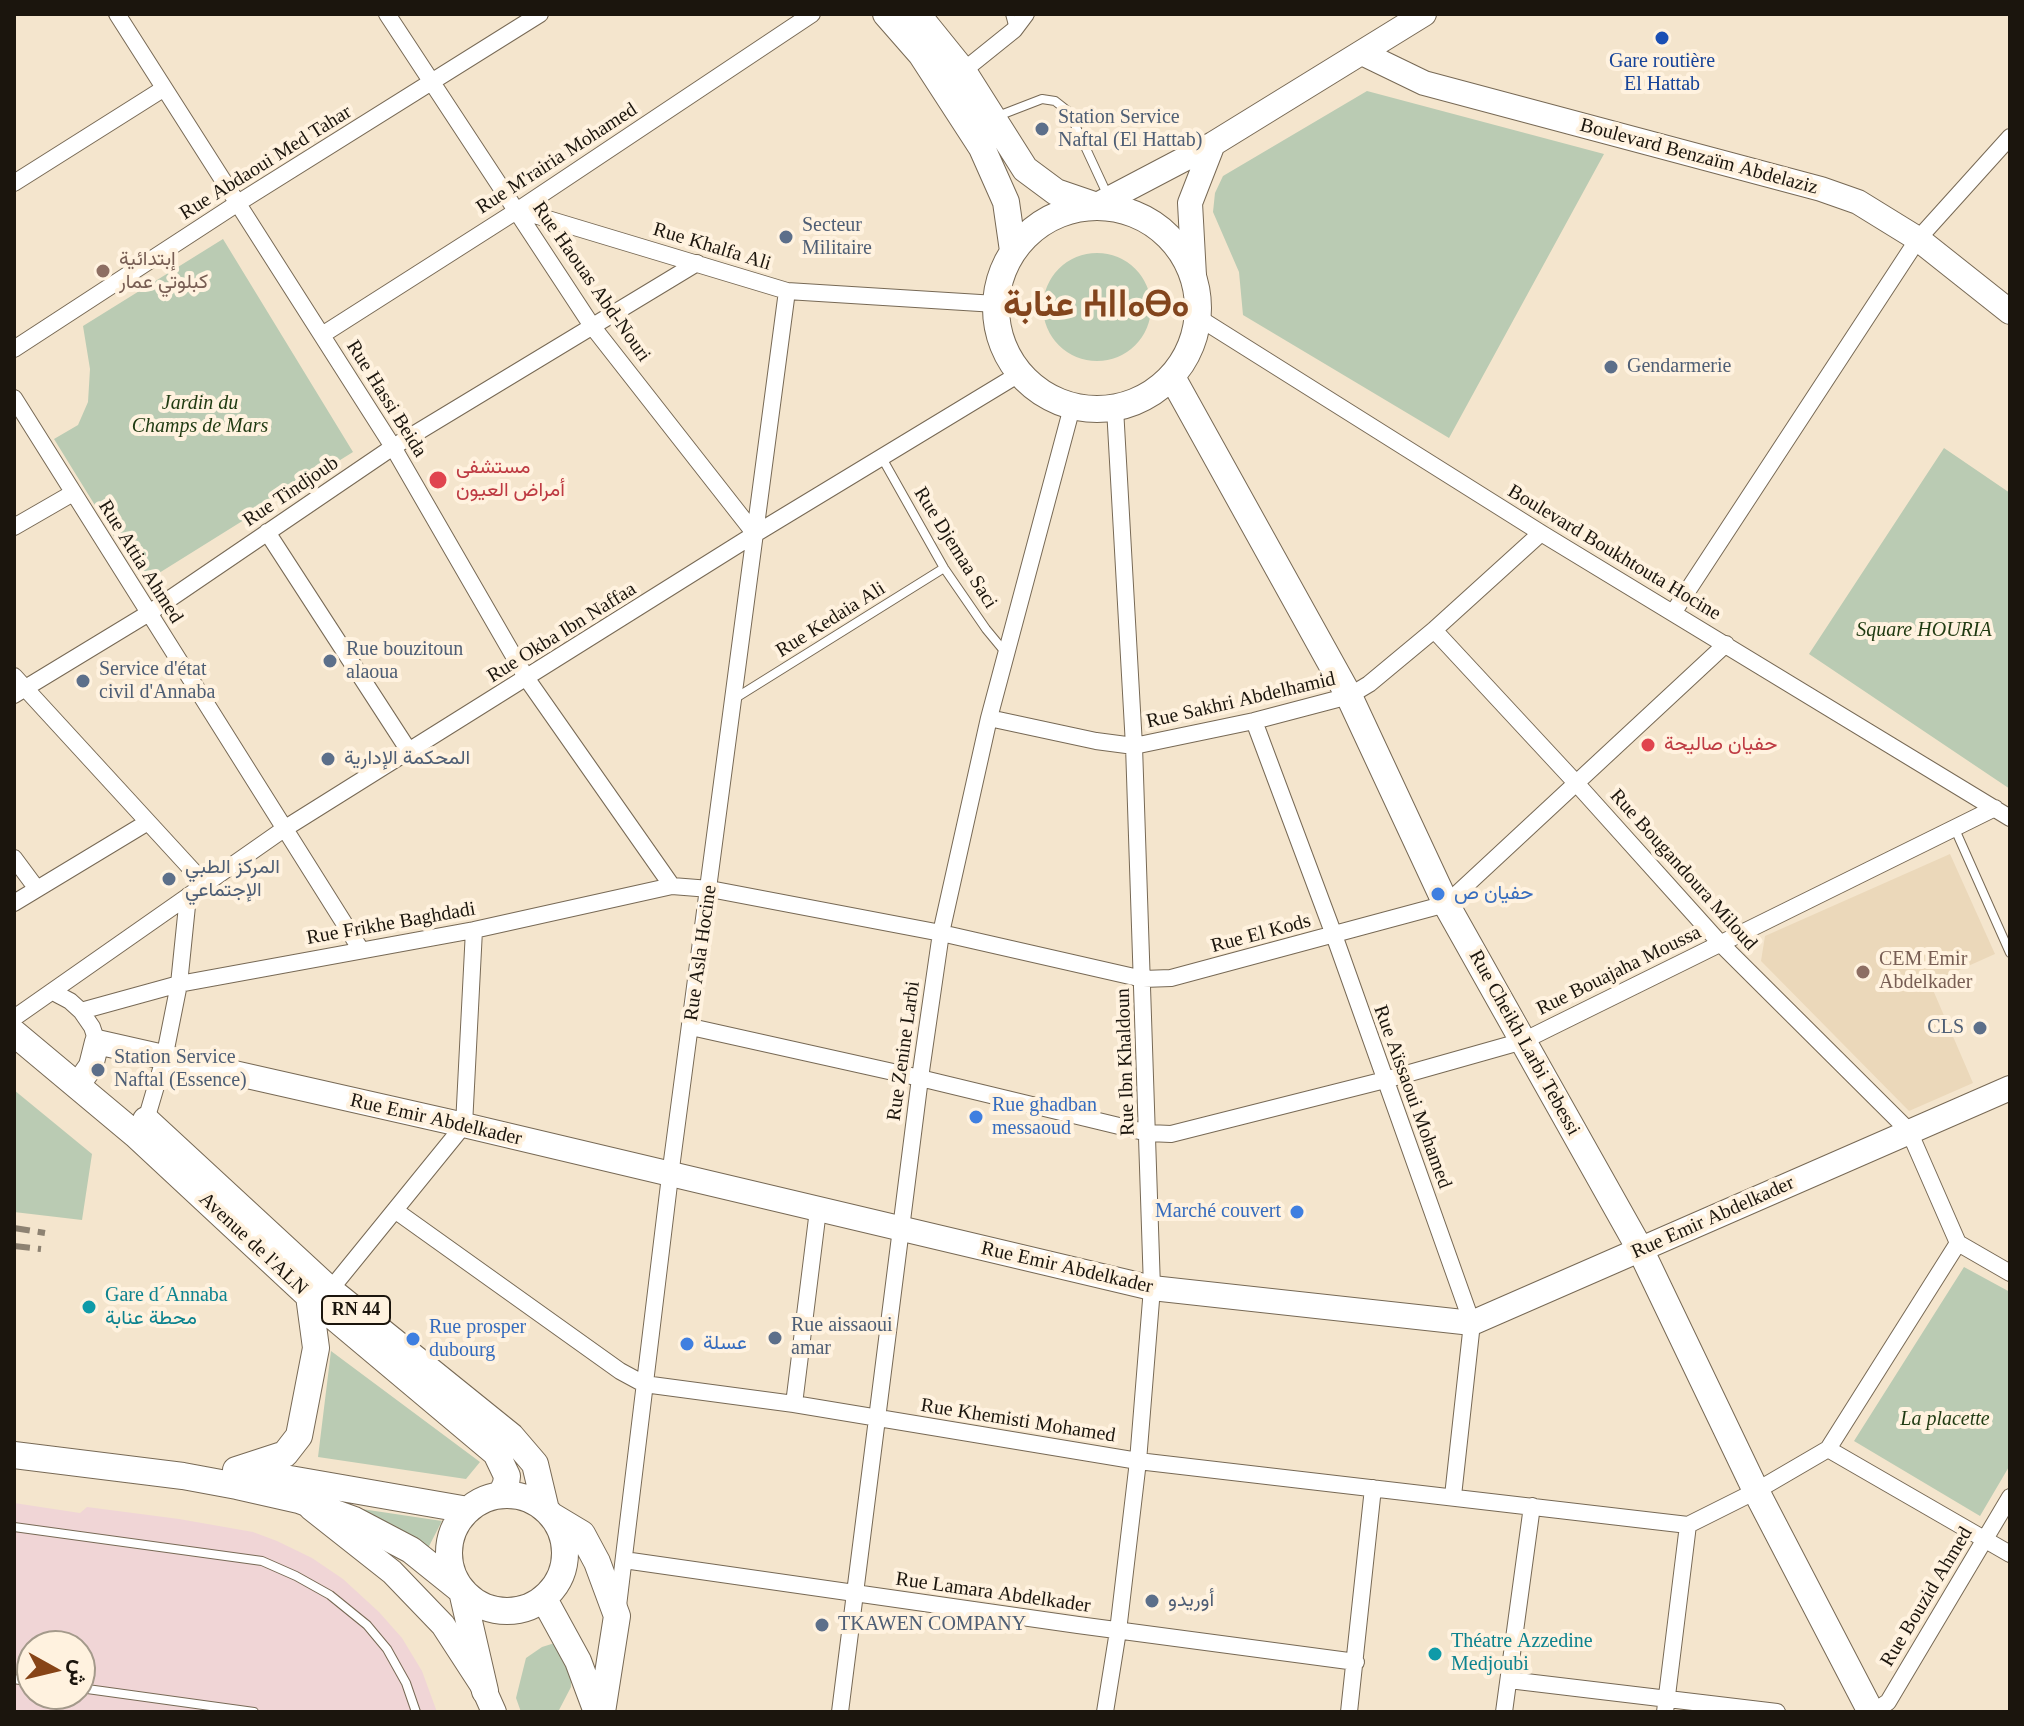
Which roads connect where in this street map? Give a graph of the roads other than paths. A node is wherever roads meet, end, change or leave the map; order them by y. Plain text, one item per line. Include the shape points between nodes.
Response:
1 (117, 14) edge
2 (387, 14) edge
3 (540, 14) edge
4 (812, 14) edge
5 (886, 14) edge
6 (917, 14) edge
7 (1026, 14) edge
8 (1424, 14) edge
9 (1012, 22) edge
10 (1362, 53) junction
11 (963, 71) junction
12 (433, 83) junction
13 (163, 89) junction
14 (994, 118) junction
15 (2010, 137) edge
16 (1213, 144) junction
17 (14, 183) edge
18 (1102, 202) junction
19 (238, 203) junction
20 (518, 210) junction
21 (1918, 239) junction
22 (1013, 251) junction
23 (697, 263) junction
24 (1194, 276) junction
25 (787, 291) junction
26 (996, 304) junction
27 (2010, 312) edge
28 (1199, 318) junction
29 (592, 326) junction
30 (322, 335) junction
31 (14, 349) edge
32 (1019, 374) junction
33 (1172, 377) junction
34 (14, 398) edge
35 (1072, 407) junction
36 (1115, 408) junction
37 (393, 447) junction
38 (881, 457) junction
39 (73, 493) junction
40 (14, 527) edge
41 (267, 532) junction
42 (1541, 533) junction
43 (755, 534) junction
44 (944, 568) junction
45 (149, 613) junction
46 (1673, 613) junction
47 (1434, 630) junction
48 (1726, 644) junction
49 (1005, 653) junction
50 (527, 679) junction
51 (17, 686) edge
52 (1349, 696) junction
53 (734, 699) junction
54 (989, 718) junction
55 (1254, 721) junction
56 (1134, 746) junction
57 (409, 751) junction
58 (1577, 784) junction
59 (1995, 808) junction
60 (2010, 818) edge
61 (148, 822) junction
62 (1954, 827) junction
63 (284, 829) junction
64 (14, 858) edge
65 (205, 884) junction
66 (672, 886) junction
67 (37, 889) junction
68 (710, 889) junction
69 (188, 896) junction
70 (14, 903) edge
71 (1446, 904) junction
72 (474, 930) junction
73 (941, 933) junction
74 (1334, 935) junction
75 (1720, 943) junction
76 (361, 950) junction
77 (2010, 953) edge
78 (1143, 979) junction
79 (179, 984) junction
80 (53, 992) junction
81 (81, 1011) junction
82 (14, 1018) edge
83 (691, 1027) junction
84 (14, 1033) edge
85 (1523, 1041) junction
86 (97, 1042) junction
87 (164, 1059) junction
88 (920, 1078) junction
89 (1385, 1080) junction
90 (77, 1086) junction
91 (2010, 1088) edge
92 (464, 1125) junction
93 (141, 1127) junction
94 (1909, 1131) junction
95 (1148, 1133) junction
96 (670, 1176) junction
97 (818, 1210) junction
98 (396, 1211) junction
99 (901, 1229) junction
100 (1958, 1243) junction
101 (1641, 1251) junction
102 (2010, 1273) edge
103 (1152, 1288) junction
104 (320, 1293) junction
105 (1472, 1323) junction
106 (644, 1384) junction
107 (794, 1404) junction
108 (879, 1419) junction
109 (14, 1438) edge
110 (1828, 1449) junction
111 (14, 1455) edge
112 (1138, 1461) junction
113 (535, 1464) junction
114 (236, 1470) junction
115 (1373, 1488) junction
116 (1756, 1491) junction
117 (501, 1495) junction
118 (1453, 1496) junction
119 (2010, 1497) edge
120 (299, 1500) junction
121 (1532, 1506) junction
122 (468, 1510) junction
123 (549, 1513) junction
124 (1688, 1525) junction
125 (14, 1527) edge
126 (582, 1534) junction
127 (1985, 1540) junction
128 (2010, 1554) edge
129 (624, 1560) junction
130 (462, 1591) junction
131 (856, 1594) junction
132 (544, 1599) junction
133 (617, 1616) junction
134 (1118, 1631) junction
135 (1356, 1662) junction
136 (1509, 1680) junction
137 (96, 1690) edge
138 (489, 1701) edge
139 (1666, 1706) edge
140 (254, 1712) edge
141 (416, 1712) edge
142 (599, 1712) edge
143 (840, 1712) edge
144 (1105, 1712) edge
145 (1349, 1712) edge
146 (1504, 1712) edge
147 (1777, 1712) edge
148 (1872, 1712) edge

1 - 13 street, Rue Hassi Beida
2 - 12 street, Rue Haouas Abd-Nouri
3 - 12 street, Rue Abdaoui Med Tahar
4 - 20 street, Rue M'rairia Mohamed
5 - 22 main road via 921,54 982,148 1006,202
6 - 11 main road
7 - 9 street
8 - 10 street
9 - 11 street
10 - 16 street
10 - 21 street, Boulevard Benzaïm Abdelaziz via 1424,83 1821,189 1858,202
11 - 14 main road
12 - 19 street, Rue Abdaoui Med Tahar
12 - 20 street, Rue Haouas Abd-Nouri
13 - 17 street
13 - 19 street, Rue Hassi Beida
14 - 18 main road via 1025,169 1056,192
14 - 18 lane via 1042,99 1055,101 1069,112
15 - 21 street
16 - 18 street
16 - 24 street via 1190,203
18 - 22 main road via 1064,211 1035,227
18 - 24 main road via 1157,225 1180,247
19 - 30 street, Rue Hassi Beida
19 - 31 street, Rue Abdaoui Med Tahar
20 - 23 street, Rue Khalfa Ali
20 - 29 street, Rue Haouas Abd-Nouri
20 - 30 street, Rue M'rairia Mohamed
21 - 27 street, Boulevard Benzaïm Abdelaziz
21 - 46 street
22 - 26 main road via 1000,276
23 - 25 street, Rue Khalfa Ali
23 - 29 street, Rue Tindjoub
24 - 28 main road
25 - 26 street, Rue Khalfa Ali
25 - 43 street, Rue Asla Hocine
26 - 32 main road via 998,329
28 - 33 main road via 1185,360
28 - 42 street, Boulevard Boukhtouta Hocine
29 - 37 street, Rue Tindjoub
29 - 43 street, Rue Haouas Abd-Nouri
30 - 37 street, Rue Hassi Beida
32 - 35 main road via 1043,395
32 - 38 street, Rue Okba Ibn Naffaa
33 - 36 main road via 1136,403
33 - 52 main road, Rue Cheikh Larbi Tebessi
34 - 39 street, Rue Attia Ahmed
35 - 36 main road
35 - 49 street, Rue Zenine Larbi
36 - 56 street, Rue Ibn Khaldoun
37 - 41 street, Rue Tindjoub
37 - 50 street, Rue Hassi Beida
38 - 43 street, Rue Okba Ibn Naffaa
38 - 44 lane, Rue Djemaa Saci
39 - 40 street
39 - 45 street, Rue Attia Ahmed
41 - 45 street, Rue Tindjoub
41 - 57 street
42 - 46 street, Boulevard Boukhtouta Hocine
42 - 47 street, Rue Sakhri Abdelhamid
43 - 50 street, Rue Okba Ibn Naffaa
43 - 53 street, Rue Asla Hocine
44 - 49 lane, Rue Djemaa Saci
44 - 53 lane, Rue Kedaia Ali
45 - 51 street, Rue Tindjoub
45 - 63 street, Rue Attia Ahmed
46 - 48 street, Boulevard Boukhtouta Hocine
47 - 52 street, Rue Sakhri Abdelhamid
47 - 58 street, Rue Bougandoura Miloud
48 - 58 street, Rue El Kods
48 - 59 street, Boulevard Boukhtouta Hocine
49 - 54 street, Rue Zenine Larbi
50 - 57 street, Rue Okba Ibn Naffaa
50 - 66 street, Rue Hassi Beida
51 - 61 street
52 - 55 street, Rue Sakhri Abdelhamid
52 - 71 main road, Rue Cheikh Larbi Tebessi
53 - 68 street, Rue Asla Hocine
54 - 56 street, Rue Sakhri Abdelhamid
54 - 73 street, Rue Zenine Larbi
55 - 56 street, Rue Sakhri Abdelhamid
55 - 74 street, Rue Aïssaoui Mohamed
56 - 78 street, Rue Ibn Khaldoun
57 - 63 street, Rue Okba Ibn Naffaa
58 - 71 street, Rue El Kods
58 - 75 street, Rue Bougandoura Miloud
59 - 60 street, Boulevard Boukhtouta Hocine
59 - 62 street, Rue Bouajaha Moussa
61 - 65 street
61 - 67 street
62 - 75 street, Rue Bouajaha Moussa
62 - 77 lane
63 - 65 street, Rue Okba Ibn Naffaa
63 - 76 street, Rue Attia Ahmed
64 - 67 street
65 - 69 street, Rue Okba Ibn Naffaa
66 - 68 street, Rue Frikhe Baghdadi
66 - 72 street, Rue Frikhe Baghdadi
67 - 70 street
68 - 73 street, Rue El Kods
68 - 83 street, Rue Asla Hocine
69 - 79 street
69 - 80 street, Rue Okba Ibn Naffaa
71 - 74 street, Rue El Kods
71 - 85 main road, Rue Cheikh Larbi Tebessi
72 - 76 street, Rue Frikhe Baghdadi
72 - 92 street
73 - 78 street, Rue El Kods
73 - 88 street, Rue Zenine Larbi
74 - 78 street, Rue El Kods via 1171,978
74 - 89 street, Rue Aïssaoui Mohamed
75 - 85 street, Rue Bouajaha Moussa
75 - 94 street, Rue Bougandoura Miloud
76 - 79 street, Rue Frikhe Baghdadi
78 - 95 street, Rue Ibn Khaldoun
79 - 81 street, Rue Frikhe Baghdadi
79 - 87 street
80 - 81 street
80 - 82 street, Rue Okba Ibn Naffaa
81 - 86 street
83 - 88 street
83 - 96 street, Rue Asla Hocine
84 - 90 main road, Avenue de l'ALN / RN 44
85 - 89 street, Rue Bouajaha Moussa
85 - 101 main road, Rue Cheikh Larbi Tebessi
86 - 87 street, Rue Emir Abdelkader
86 - 90 street via 91,1066
87 - 92 street, Rue Emir Abdelkader
87 - 93 street
88 - 95 street
88 - 99 street, Rue Zenine Larbi
89 - 95 street, Rue Bouajaha Moussa via 1171,1134
89 - 105 street, Rue Aïssaoui Mohamed
90 - 93 main road, Avenue de l'ALN / RN 44
91 - 94 street, Rue Emir Abdelkader
92 - 96 street, Rue Emir Abdelkader
92 - 98 street
93 - 104 main road, Avenue de l'ALN / RN 44
94 - 100 street
94 - 101 street, Rue Emir Abdelkader
95 - 103 street, Rue Ibn Khaldoun
96 - 97 street, Rue Emir Abdelkader
96 - 106 street, Rue Asla Hocine
97 - 99 street, Rue Emir Abdelkader
97 - 107 street
98 - 104 street
98 - 106 street, Rue Khemisti Mohamed
99 - 103 street, Rue Emir Abdelkader
99 - 108 street, Rue Zenine Larbi
100 - 102 street
100 - 110 street
101 - 105 street, Rue Emir Abdelkader
101 - 116 main road, Rue Cheikh Larbi Tebessi
103 - 105 street, Rue Emir Abdelkader
103 - 112 street, Rue Ibn Khaldoun
104 - 113 main road, Avenue de l'ALN / RN 44 via 511,1436
104 - 114 main road via 316,1348 299,1436 285,1454
104 - 117 main road, Avenue de l'ALN / RN 44 via 496,1453 507,1476
105 - 118 street, Rue Aïssaoui Mohamed
106 - 107 street, Rue Khemisti Mohamed
106 - 129 street, Rue Asla Hocine
107 - 108 street, Rue Khemisti Mohamed
108 - 112 street, Rue Khemisti Mohamed
108 - 131 street, Rue Zenine Larbi
109 - 114 main road
110 - 116 street
110 - 127 street
111 - 120 main road via 183,1476
112 - 115 street, Rue Khemisti Mohamed
112 - 134 street, Rue Ibn Khaldoun
113 - 123 main road, Avenue de l'ALN / RN 44
113 - 126 main road, Rue Asla Hocine
114 - 122 main road
115 - 118 street, Rue Khemisti Mohamed
115 - 135 street
116 - 124 street
116 - 148 main road, Rue Cheikh Larbi Tebessi
117 - 122 main road
117 - 123 main road via 533,1501
118 - 121 street, Rue Khemisti Mohamed
119 - 127 street, Rue Bouzid Ahmed
120 - 130 main road via 354,1520 411,1550
120 - 138 street via 412,1591 450,1635
121 - 124 street, Rue Khemisti Mohamed
121 - 136 street
122 - 130 main road via 457,1524 449,1558
123 - 126 main road
123 - 132 main road via 566,1550 564,1568
124 - 139 street
125 - 141 lane via 262,1561 296,1576 367,1625 387,1649
126 - 133 main road, Rue Asla Hocine
127 - 128 street
127 - 148 street, Rue Bouzid Ahmed via 1888,1702
129 - 131 street, Rue Lamara Abdelkader
129 - 133 street, Rue Asla Hocine
130 - 132 main road via 476,1603 502,1611 528,1608
130 - 138 main road
131 - 134 street, Rue Lamara Abdelkader
131 - 143 street, Rue Zenine Larbi
132 - 142 main road
133 - 142 main road, Rue Asla Hocine
134 - 135 street, Rue Lamara Abdelkader
134 - 144 street, Rue Ibn Khaldoun
135 - 145 street
136 - 139 street
136 - 146 street
137 - 140 lane
139 - 147 street

